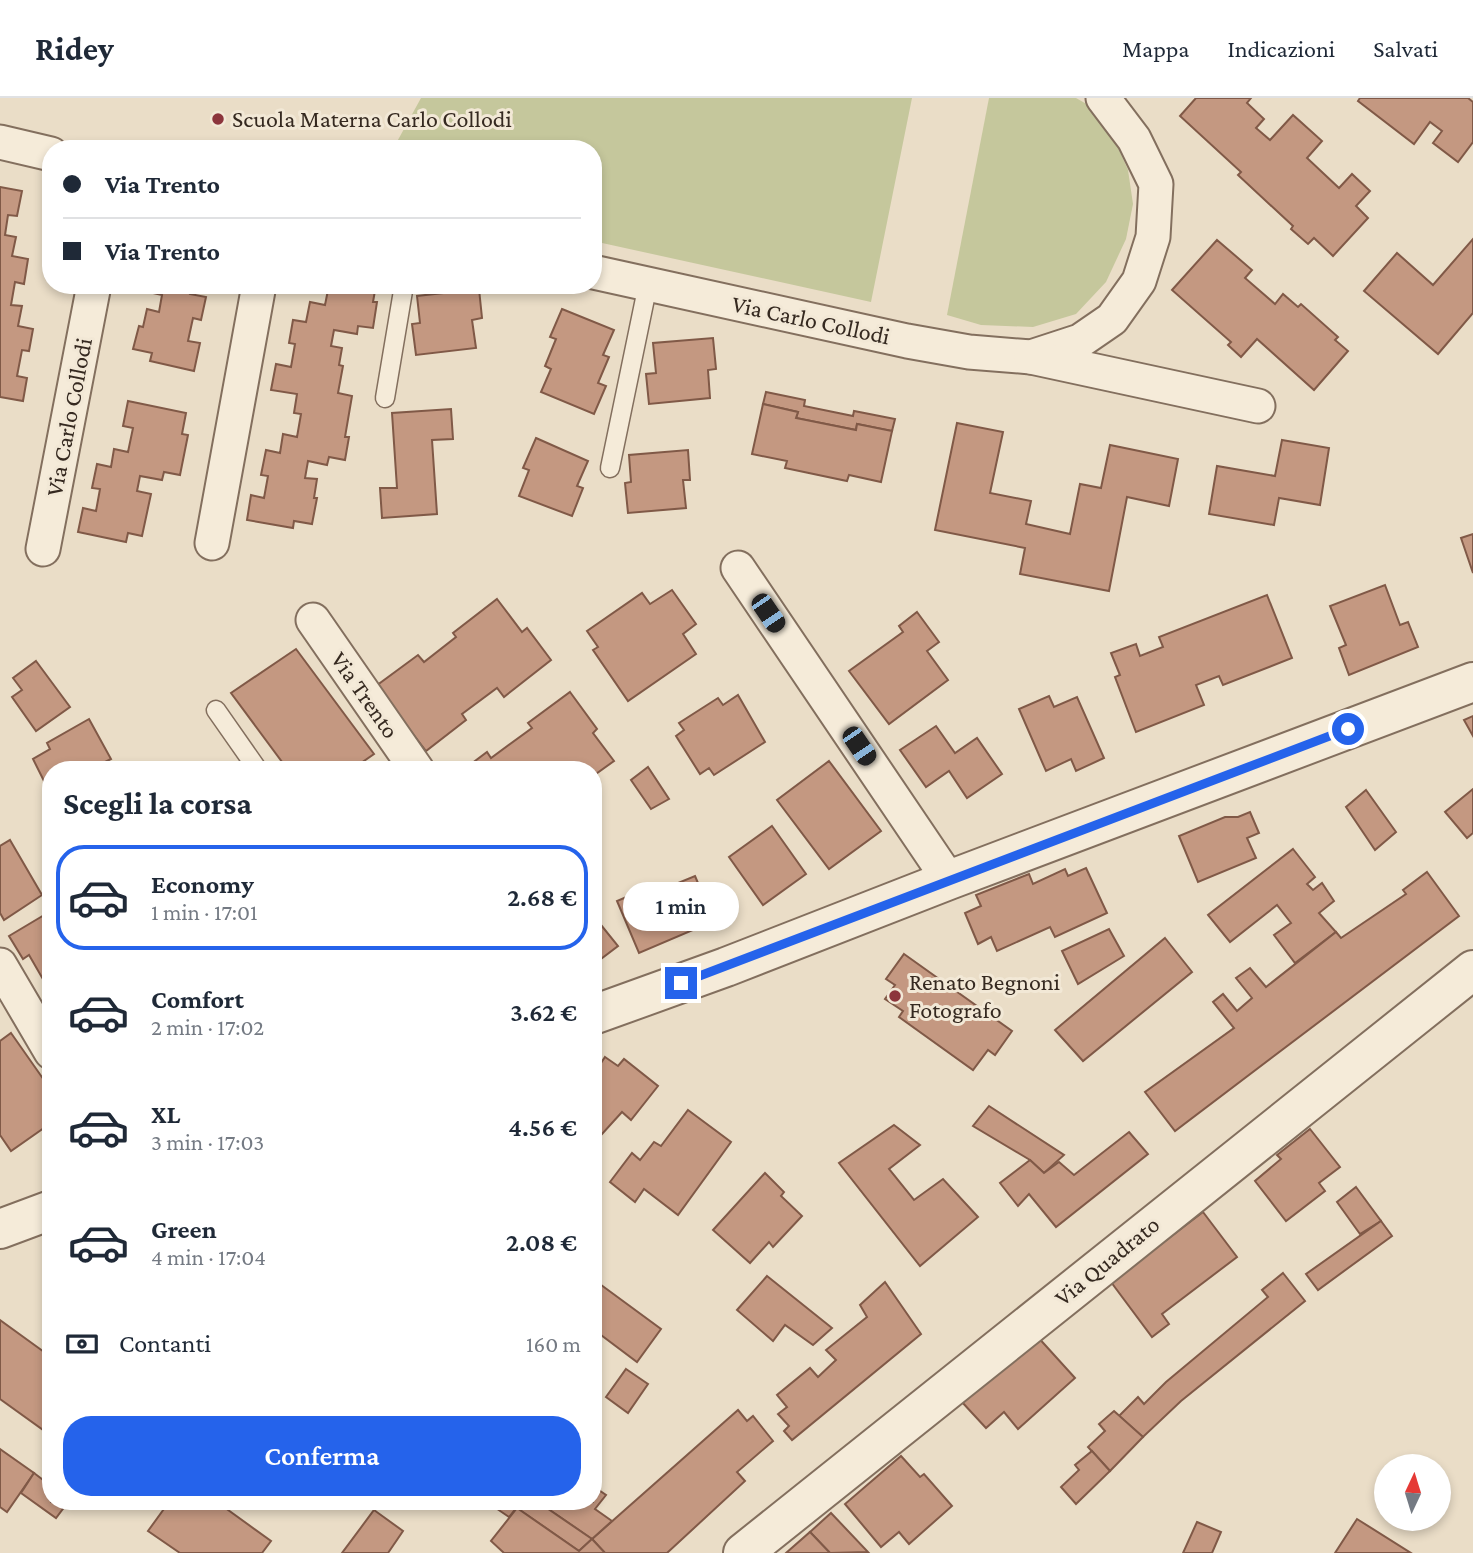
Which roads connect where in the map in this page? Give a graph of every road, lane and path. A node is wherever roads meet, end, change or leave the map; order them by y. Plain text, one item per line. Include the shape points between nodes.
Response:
1 (1103, 98) edge
2 (0, 142) edge
3 (42, 152) edge
4 (602, 274) edge
5 (648, 284) junction
6 (92, 294) edge
7 (257, 294) edge
8 (402, 294) edge
9 (1031, 357) junction
10 (385, 398) dead end
11 (1258, 406) dead end
12 (610, 468) dead end
13 (212, 543) dead end
14 (43, 549) dead end
15 (738, 568) dead end
16 (313, 620) dead end
17 (1473, 682) edge
18 (216, 710) dead end
19 (252, 761) edge
20 (410, 761) edge
21 (949, 880) junction
22 (0, 965) edge
23 (1473, 970) edge
24 (602, 1012) edge
25 (42, 1037) edge
26 (42, 1213) edge
27 (0, 1229) edge
28 (743, 1553) edge

1 - 9 street, Via Carlo Collodi via 1134,139 1156,184 1153,237 1139,281 1112,319 1080,341
2 - 3 street
4 - 5 street, Via Carlo Collodi
5 - 9 street, Via Carlo Collodi via 907,341
5 - 12 lane
6 - 14 street, Via Carlo Collodi
7 - 13 street
8 - 10 lane
9 - 11 street, Via Carlo Collodi
15 - 21 street
16 - 20 street, Via Trento
17 - 21 street
18 - 19 lane
21 - 24 street
22 - 25 street
23 - 28 street, Via Quadrato
26 - 27 street

